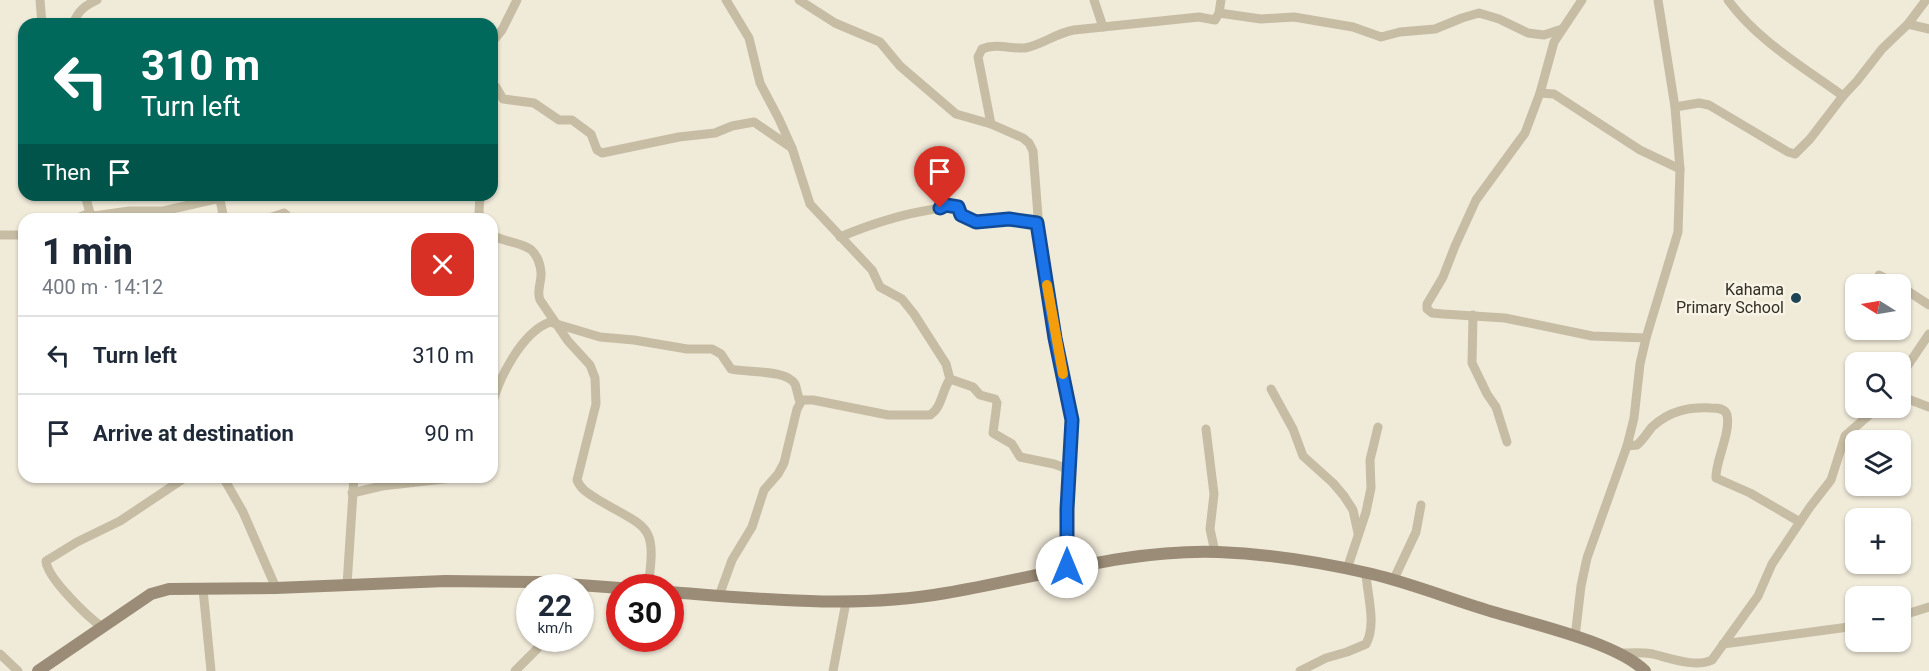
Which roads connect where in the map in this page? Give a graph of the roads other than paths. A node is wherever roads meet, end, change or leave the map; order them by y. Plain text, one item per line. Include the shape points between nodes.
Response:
1 (40, 0) edge
2 (97, 0) edge
3 (517, 0) edge
4 (726, 0) edge
5 (799, 0) edge
6 (1094, 0) edge
7 (1221, 0) edge
8 (1582, 0) edge
9 (1658, 0) edge
10 (1728, 0) edge
11 (1926, 0) edge
12 (1219, 13) junction
13 (42, 18) edge
14 (75, 18) edge
15 (1908, 24) junction
16 (1102, 27) junction
17 (1562, 29) junction
18 (1929, 29) edge
19 (498, 35) edge
20 (498, 90) edge
21 (1540, 93) junction
22 (1843, 96) junction
23 (1675, 107) junction
24 (992, 124) junction
25 (792, 148) junction
26 (1680, 169) junction
27 (202, 201) edge
28 (115, 213) edge
29 (1037, 223) junction
30 (18, 235) edge
31 (0, 236) edge
32 (840, 237) junction
33 (498, 238) edge
34 (1911, 294) edge
35 (1929, 305) edge
36 (1473, 315) junction
37 (556, 323) junction
38 (1929, 334) edge
39 (1646, 338) junction
40 (1911, 361) edge
41 (498, 375) edge
42 (950, 379) junction
43 (1271, 389) dead end
44 (1911, 400) edge
45 (800, 402) junction
46 (1929, 407) edge
47 (1866, 418) edge
48 (1378, 427) dead end
49 (1206, 429) dead end
50 (1507, 442) dead end
51 (1627, 446) junction
52 (1070, 470) junction
53 (177, 483) edge
54 (226, 483) edge
55 (353, 483) edge
56 (408, 483) edge
57 (352, 493) junction
58 (1421, 505) dead end
59 (1800, 522) junction
60 (1359, 532) junction
61 (1215, 552) junction
62 (1067, 567) junction
63 (1347, 569) junction
64 (1366, 573) junction
65 (650, 574) edge
66 (1393, 580) junction
67 (516, 584) edge
68 (347, 585) junction
69 (276, 588) junction
70 (202, 589) junction
71 (684, 593) edge
72 (719, 596) junction
73 (846, 602) junction
74 (1929, 607) edge
75 (1911, 613) edge
76 (102, 627) junction
77 (1845, 627) edge
78 (1575, 637) junction
79 (1723, 644) junction
80 (534, 652) edge
81 (1620, 653) junction
82 (0, 654) edge
83 (18, 671) edge
84 (38, 671) edge
85 (211, 671) edge
86 (515, 671) edge
87 (833, 671) edge
88 (1300, 671) edge
89 (1646, 671) edge

1 - 13 street
2 - 14 street via 84,6
3 - 19 street
4 - 25 street via 749,38 760,83
5 - 24 street via 835,23 880,42 900,66 952,112
6 - 16 street
7 - 12 street
8 - 17 street
9 - 23 street
10 - 22 street via 1761,35
11 - 15 street
12 - 16 street via 1215,20 1199,16
12 - 17 street via 1261,19 1294,17 1353,27 1381,37 1435,29 1479,14 1528,33 1544,35
15 - 18 street
15 - 22 street
16 - 24 street via 1064,32 1026,47 982,49 978,57
17 - 21 street via 1551,49
20 - 25 street via 503,99 534,103 559,120 574,121 591,134 602,153 754,122
21 - 26 street via 1554,94 1640,150
21 - 36 street via 1523,136 1476,200 1427,304 1432,312
22 - 23 street via 1795,154 1709,105
23 - 26 street
24 - 29 street via 1023,138 1032,148
25 - 32 street via 810,204
26 - 39 street via 1678,232
27 - 28 street via 163,211
29 - 32 street via 1009,219 975,222 961,215 958,207 946,205 870,224
29 - 52 street via 1072,420
30 - 31 street
32 - 42 street via 873,270 880,287 902,299 914,314 946,364
33 - 37 street via 526,245 535,254 541,275 537,294
34 - 35 street
36 - 39 street via 1592,336
36 - 50 street via 1472,363 1496,407
37 - 41 street via 544,324 536,331
37 - 45 street via 600,337 712,349 722,354 731,369 791,380
37 - 65 street via 590,365 595,378 596,404 577,480 579,486 640,522 651,543
38 - 40 street
39 - 51 street
42 - 45 street via 936,411 930,415 888,415 806,399
42 - 52 street via 995,399 993,433 1012,444 1020,458
43 - 60 street via 1303,456 1344,496
44 - 46 street
45 - 72 street via 784,463 764,490 752,527 732,560
47 - 59 street via 1845,436 1834,476
48 - 60 street via 1370,460 1371,488
49 - 61 street via 1214,494 1210,530
51 - 59 street via 1637,445 1665,416 1694,407 1724,411 1724,444 1716,478
51 - 78 street via 1587,558
52 - 62 street
53 - 76 street via 120,521 46,561 68,596
54 - 69 street via 243,512
55 - 57 street
56 - 57 street
57 - 68 street
58 - 66 street via 1416,532
59 - 79 street via 1772,564 1758,596
60 - 63 street
61 - 62 main road via 1139,556
61 - 63 main road via 1269,554
62 - 73 main road via 945,593
63 - 64 main road
64 - 66 main road
64 - 88 street via 1371,617 1366,644
66 - 78 main road
67 - 68 main road via 445,581
68 - 69 main road
69 - 70 main road
70 - 76 main road via 169,589 151,594
70 - 85 street
71 - 72 main road
72 - 73 main road
73 - 87 street
74 - 75 street
76 - 84 main road
77 - 79 street
78 - 81 main road
79 - 81 street via 1712,660 1701,663
80 - 86 street
81 - 89 main road
82 - 83 street

